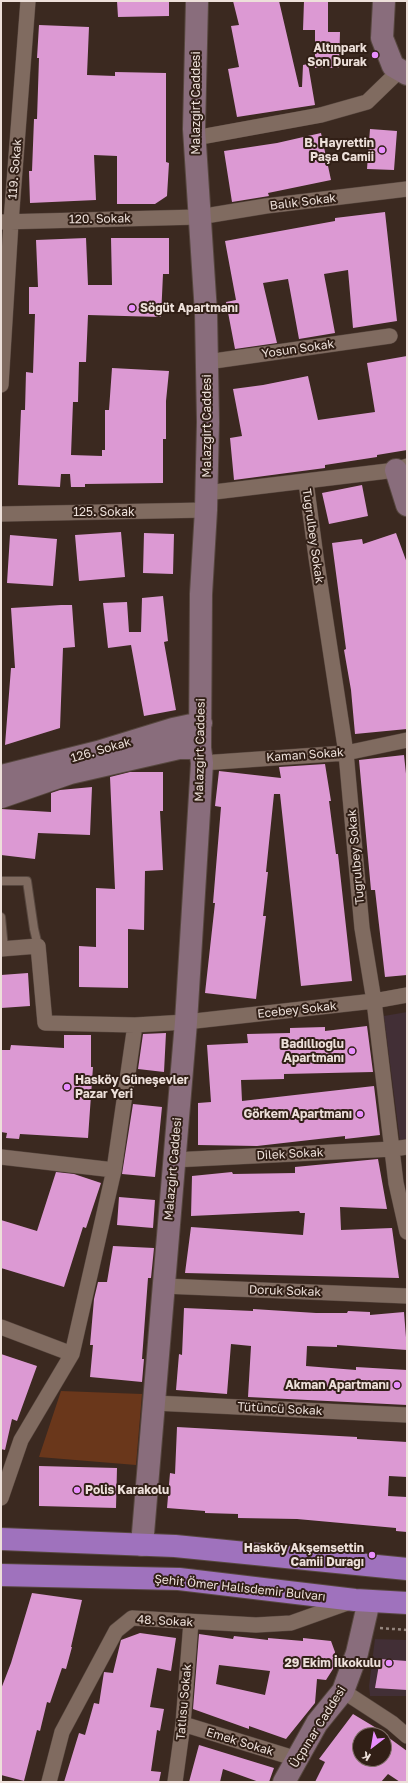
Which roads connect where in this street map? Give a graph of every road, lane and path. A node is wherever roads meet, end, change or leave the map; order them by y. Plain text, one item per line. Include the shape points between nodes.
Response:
1 (28, 1) edge
2 (197, 1) edge
3 (384, 1) edge
4 (404, 72) edge
5 (195, 138) junction
6 (407, 188) edge
7 (199, 217) junction
8 (6, 222) edge
9 (390, 336) dead end
10 (207, 362) junction
11 (1, 385) edge
12 (402, 468) edge
13 (306, 482) junction
14 (206, 502) junction
15 (407, 505) edge
16 (1, 514) edge
17 (201, 723) junction
18 (407, 740) edge
19 (346, 753) junction
20 (201, 755) junction
21 (1, 776) edge
22 (1, 797) edge
23 (1, 881) edge
24 (1, 917) edge
25 (38, 946) junction
26 (3, 949) edge
27 (407, 995) edge
28 (374, 1001) junction
29 (186, 1022) junction
30 (135, 1024) junction
31 (400, 1148) edge
32 (1, 1157) edge
33 (173, 1160) junction
34 (114, 1170) junction
35 (407, 1232) edge
36 (163, 1286) junction
37 (407, 1296) edge
38 (1, 1327) edge
39 (72, 1354) junction
40 (154, 1403) junction
41 (407, 1415) edge
42 (1, 1498) edge
43 (1, 1539) edge
44 (142, 1545) junction
45 (407, 1569) edge
46 (8, 1578) edge
47 (362, 1600) junction
48 (407, 1603) edge
49 (191, 1622) junction
50 (363, 1627) junction
51 (407, 1630) edge
52 (343, 1691) junction
53 (183, 1724) junction
54 (407, 1736) edge
55 (297, 1759) junction
56 (49, 1782) edge
57 (175, 1782) edge
58 (284, 1782) edge

1 - 8 street, 119. Sokak
2 - 5 street, Malazgirt Caddesi
3 - 4 street via 382,38 393,66
4 - 5 street via 366,102 321,114
5 - 7 street, Malazgirt Caddesi
6 - 7 street, Balık Sokak
7 - 8 street, 120. Sokak
7 - 10 street, Malazgirt Caddesi
8 - 11 street, 119. Sokak
9 - 10 street, Yosun Sokak
10 - 14 street, Malazgirt Caddesi
12 - 13 street, 125. Sokak
12 - 15 street
13 - 14 street, 125. Sokak
13 - 19 street, Tuğrulbey Sokak
14 - 16 street, 125. Sokak
14 - 17 street, Malazgirt Caddesi via 201,594
17 - 20 street, Malazgirt Caddesi
17 - 21 street, 126. Sokak
18 - 19 street, Kaman Sokak
19 - 20 street, Kaman Sokak
19 - 28 street, Tuğrulbey Sokak via 362,928
20 - 22 street, 126. Sokak via 179,748 70,772
20 - 29 street, Malazgirt Caddesi
23 - 25 lane via 27,881
24 - 26 lane
25 - 26 street
25 - 30 street, Ecebey Sokak via 45,1024
27 - 28 street, Ecebey Sokak
28 - 29 street, Ecebey Sokak
28 - 31 street, Tuğrulbey Sokak
29 - 30 street, Ecebey Sokak
29 - 33 street, Malazgirt Caddesi
30 - 34 street
31 - 33 street, Dilek Sokak
31 - 35 street, Tuğrulbey Sokak via 396,1183
32 - 34 street
33 - 36 street, Malazgirt Caddesi
34 - 39 street
36 - 37 street, Doruk Sokak
36 - 40 street, Malazgirt Caddesi
38 - 39 street
39 - 42 street via 21,1440
40 - 41 street, Tütüncü Sokak
40 - 44 street, Malazgirt Caddesi
43 - 44 highway
44 - 45 highway
46 - 47 highway, Şehit Ömer Halisdemir Bulvarı via 179,1579
47 - 48 highway, Şehit Ömer Halisdemir Bulvarı
47 - 49 street, 48. Sokak via 291,1623 256,1625
47 - 50 street, Üçpınar Caddesi
49 - 53 street, Tatlısu Sokak
49 - 56 street, 48. Sokak via 132,1618 116,1631 62,1732
50 - 51 path
50 - 52 street, Üçpınar Caddesi via 357,1654
52 - 54 street via 392,1723
52 - 55 street, Üçpınar Caddesi via 317,1723
53 - 55 street, Emek Sokak
53 - 57 street, Tatlısu Sokak
55 - 58 street, Üçpınar Caddesi

